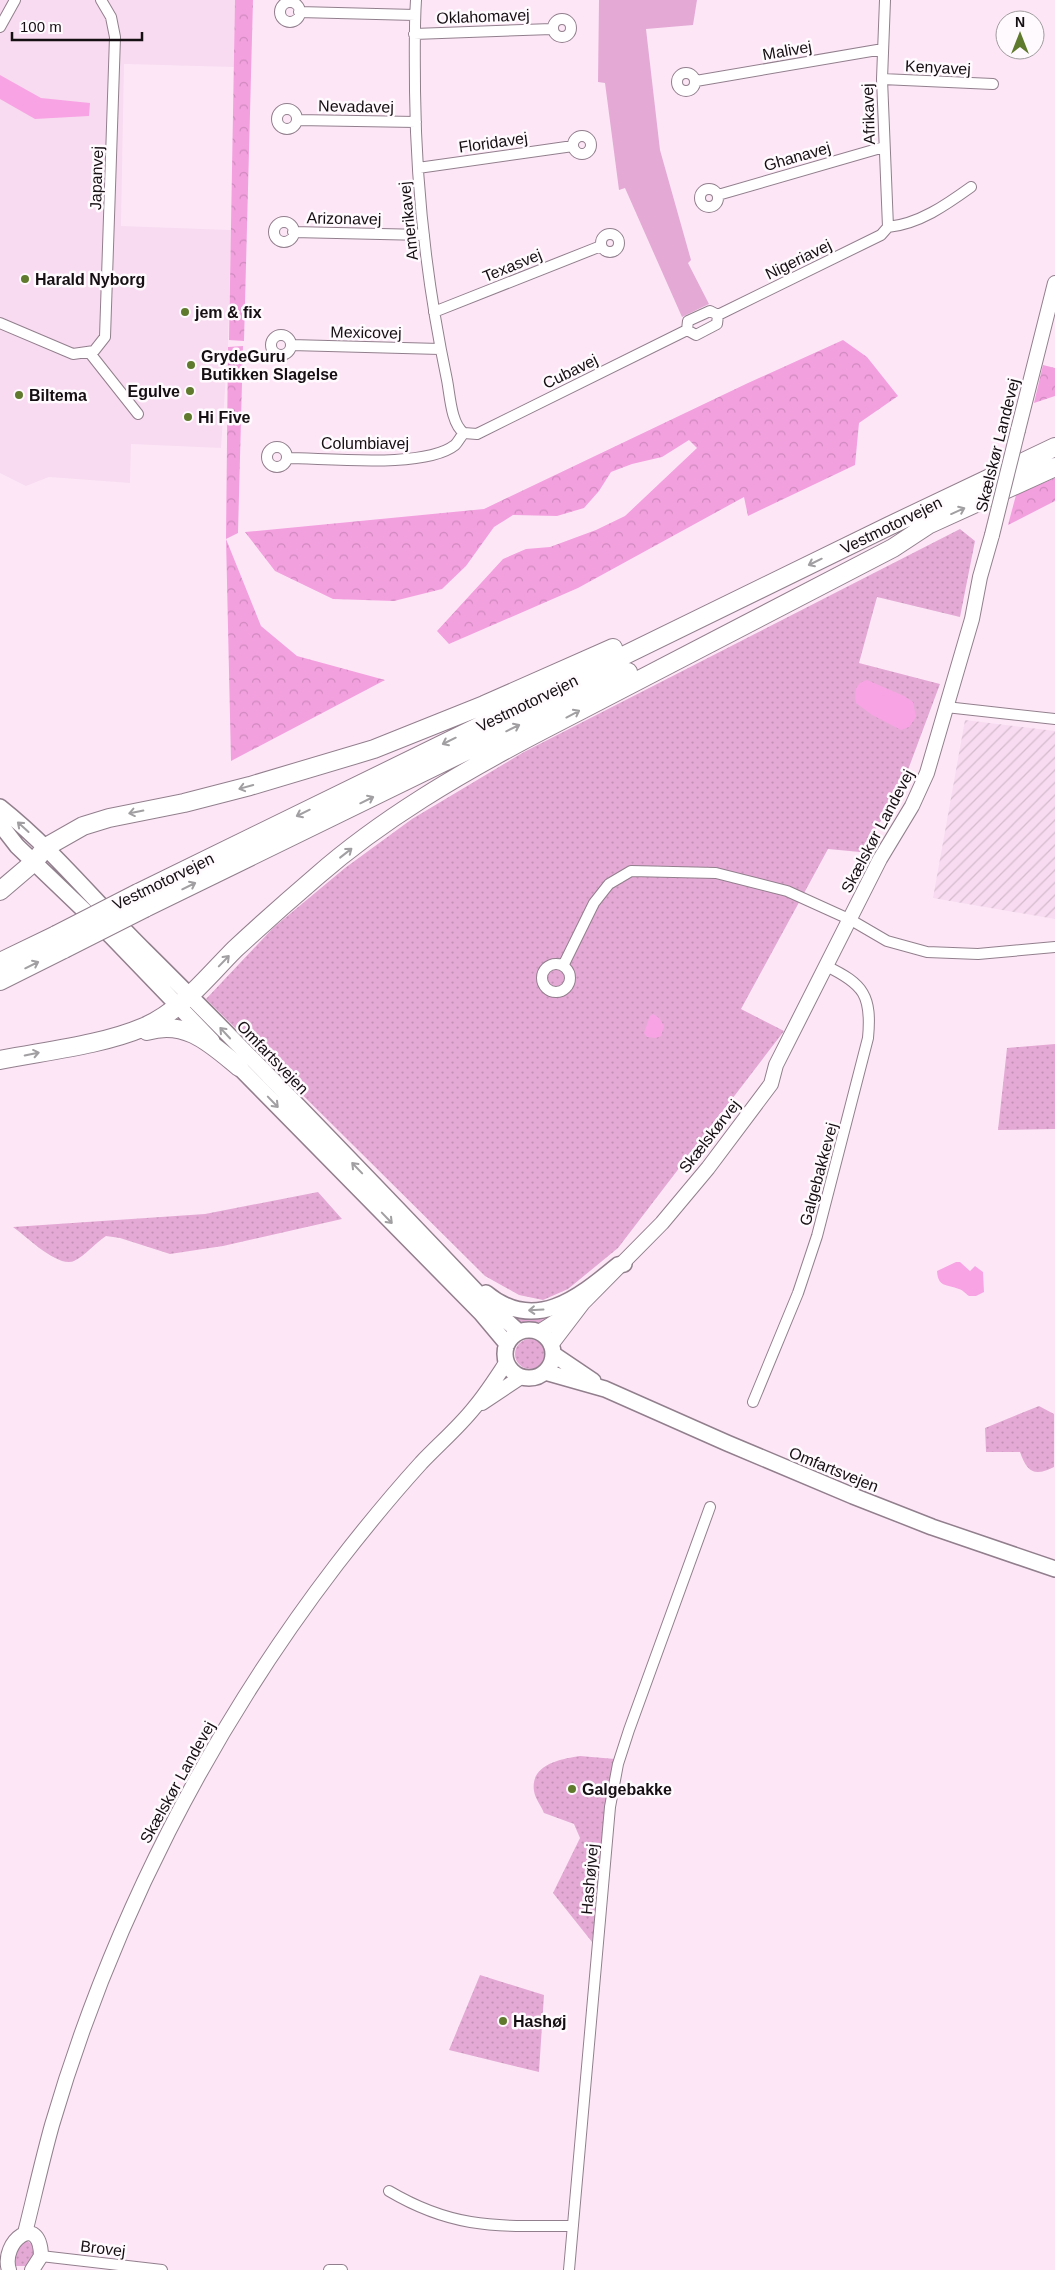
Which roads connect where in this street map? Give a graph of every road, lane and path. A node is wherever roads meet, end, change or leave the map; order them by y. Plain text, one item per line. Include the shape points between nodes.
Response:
1 (15, 0) edge
2 (101, 0) edge
3 (416, 0) edge
4 (885, 0) edge
5 (299, 12) dead end
6 (415, 14) junction
7 (0, 26) edge
8 (552, 29) dead end
9 (414, 34) junction
10 (883, 49) junction
11 (882, 80) junction
12 (696, 81) dead end
13 (993, 84) dead end
14 (297, 120) dead end
15 (416, 122) junction
16 (573, 146) dead end
17 (884, 147) junction
18 (418, 168) junction
19 (971, 187) dead end
20 (718, 195) dead end
21 (888, 227) junction
22 (293, 232) dead end
23 (424, 235) junction
24 (601, 246) dead end
25 (1055, 283) edge
26 (434, 312) junction
27 (718, 315) junction
28 (0, 323) edge
29 (687, 330) junction
30 (291, 345) dead end
31 (440, 349) junction
32 (89, 352) junction
33 (138, 414) dead end
34 (464, 433) junction
35 (1055, 447) edge
36 (287, 458) dead end
37 (1055, 467) edge
38 (931, 524) junction
39 (796, 572) junction
40 (946, 707) junction
41 (1055, 719) edge
42 (0, 807) edge
43 (0, 824) edge
44 (46, 848) junction
45 (34, 862) junction
46 (0, 891) edge
47 (142, 900) junction
48 (97, 903) junction
49 (851, 920) junction
50 (60, 942) junction
51 (1055, 947) edge
52 (0, 962) edge
53 (563, 966) dead end
54 (826, 966) junction
55 (0, 981) edge
56 (184, 1001) junction
57 (63, 1047) junction
58 (0, 1060) edge
59 (239, 1067) junction
60 (440, 1253) junction
61 (624, 1264) junction
62 (583, 1303) junction
63 (519, 1332) junction
64 (539, 1332) junction
65 (507, 1344) junction
66 (552, 1349) junction
67 (506, 1363) junction
68 (545, 1372) junction
69 (521, 1377) junction
70 (605, 1389) junction
71 (753, 1402) dead end
72 (474, 1409) junction
73 (710, 1507) dead end
74 (1055, 1569) edge
75 (389, 2191) dead end
76 (573, 2226) junction
77 (26, 2233) junction
78 (0, 2254) edge
79 (41, 2256) junction
80 (9, 2270) edge
81 (32, 2270) edge
82 (162, 2270) edge
83 (329, 2270) edge
84 (342, 2270) edge
85 (569, 2270) edge

1 - 7 street
2 - 32 street, Japanvej via 111,17 115,37 106,331 101,345
3 - 6 street, Amerikavej
4 - 10 street, Afrikavej
5 - 6 street
6 - 9 street, Amerikavej
8 - 9 street, Oklahomavej
9 - 15 street, Amerikavej
10 - 11 street, Afrikavej
10 - 12 street, Malivej
11 - 13 street, Kenyavej
11 - 17 street, Afrikavej
14 - 15 street, Nevadavej
15 - 18 street, Amerikavej
16 - 18 street, Floridavej
17 - 20 street, Ghanavej
17 - 21 street, Afrikavej
18 - 23 street, Amerikavej
19 - 21 street via 947,204 904,225
21 - 27 street, Nigeriavej via 882,235
22 - 23 street, Arizonavej
23 - 26 street, Amerikavej
24 - 26 street, Texasvej
25 - 40 street, Skælskør Landevej, bridge via 992,539 983,592 972,617
26 - 31 street, Amerikavej
27 - 29 street, Cubavej via 717,324 706,330 696,334
27 - 29 street, Cubavej via 710,311 699,315 688,321
28 - 32 street via 74,354
29 - 34 street, Cubavej via 477,434
30 - 31 street, Mexicovej
31 - 34 street, Amerikavej via 453,410 458,427
32 - 33 street
34 - 36 street, Columbiavej via 454,445 412,459
35 -> 39 highway, Vestmotorvejen
38 -> 37 highway, Vestmotorvejen
47 -> 38 highway, Vestmotorvejen
56 -> 38 highway via 319,874 427,796 527,738 893,548
39 -> 44 highway via 754,585 484,705 374,749 241,789 109,818 83,826
39 -> 47 highway, Vestmotorvejen
40 - 41 street
40 - 49 street, Skælskør Landevej via 927,773
44 -> 42 main road, Omfartsvejen
43 - 45 main road
44 - 45 highway
44 - 48 main road, Omfartsvejen
45 - 46 highway
45 - 48 main road via 54,867
45 - 56 main road
47 - 50 highway, Vestmotorvejen, bridge
48 - 56 main road, Omfartsvejen
49 - 51 street via 887,941 927,952 978,954
49 - 53 street via 787,891 716,874 631,871 609,884 594,904
49 - 54 street, Skælskør Landevej
50 - 52 highway, Vestmotorvejen
55 -> 50 highway, Vestmotorvejen
54 - 61 street, Skælskørvej via 770,1084 708,1168
54 - 71 street, Galgebakkevej via 858,984 870,1017 868,1038 817,1236 798,1293
56 - 57 highway via 144,1027
56 - 59 main road, Omfartsvejen
60 -> 56 main road, Omfartsvejen
58 -> 57 highway
57 - 59 highway via 114,1041 158,1028 180,1028 204,1038
59 -> 65 main road, Omfartsvejen via 481,1313
61 -> 60 main road via 561,1306 537,1311 498,1302
60 - 63 main road, Omfartsvejen
61 - 62 street, Skælskørvej
62 - 64 street, Skælskørvej
62 - 66 street, Skælskørvej
63 - 64 main road
63 - 65 main road
64 - 66 main road
65 - 67 main road
66 - 68 main road via 550,1367
66 - 70 main road, Omfartsvejen
67 - 69 main road
67 - 72 street, Skælskør Landevej
68 - 69 main road via 534,1378
68 - 70 main road, Omfartsvejen
69 - 72 street, Skælskør Landevej
70 - 74 main road, Omfartsvejen via 853,1496
72 - 77 street, Skælskør Landevej via 421,1464 337,1564 275,1650 188,1794 114,1949 82,2032 52,2126
73 - 76 street, Hashøjvej via 651,1666 617,1772 610,1807
75 - 76 street via 412,2204 464,2222 491,2226
76 - 85 street, Hashøjvej
77 - 78 street via 8,2237
77 - 79 street via 39,2244
78 - 80 street via 1,2261
79 - 81 street
79 - 82 street, Brovej
83 - 84 street

